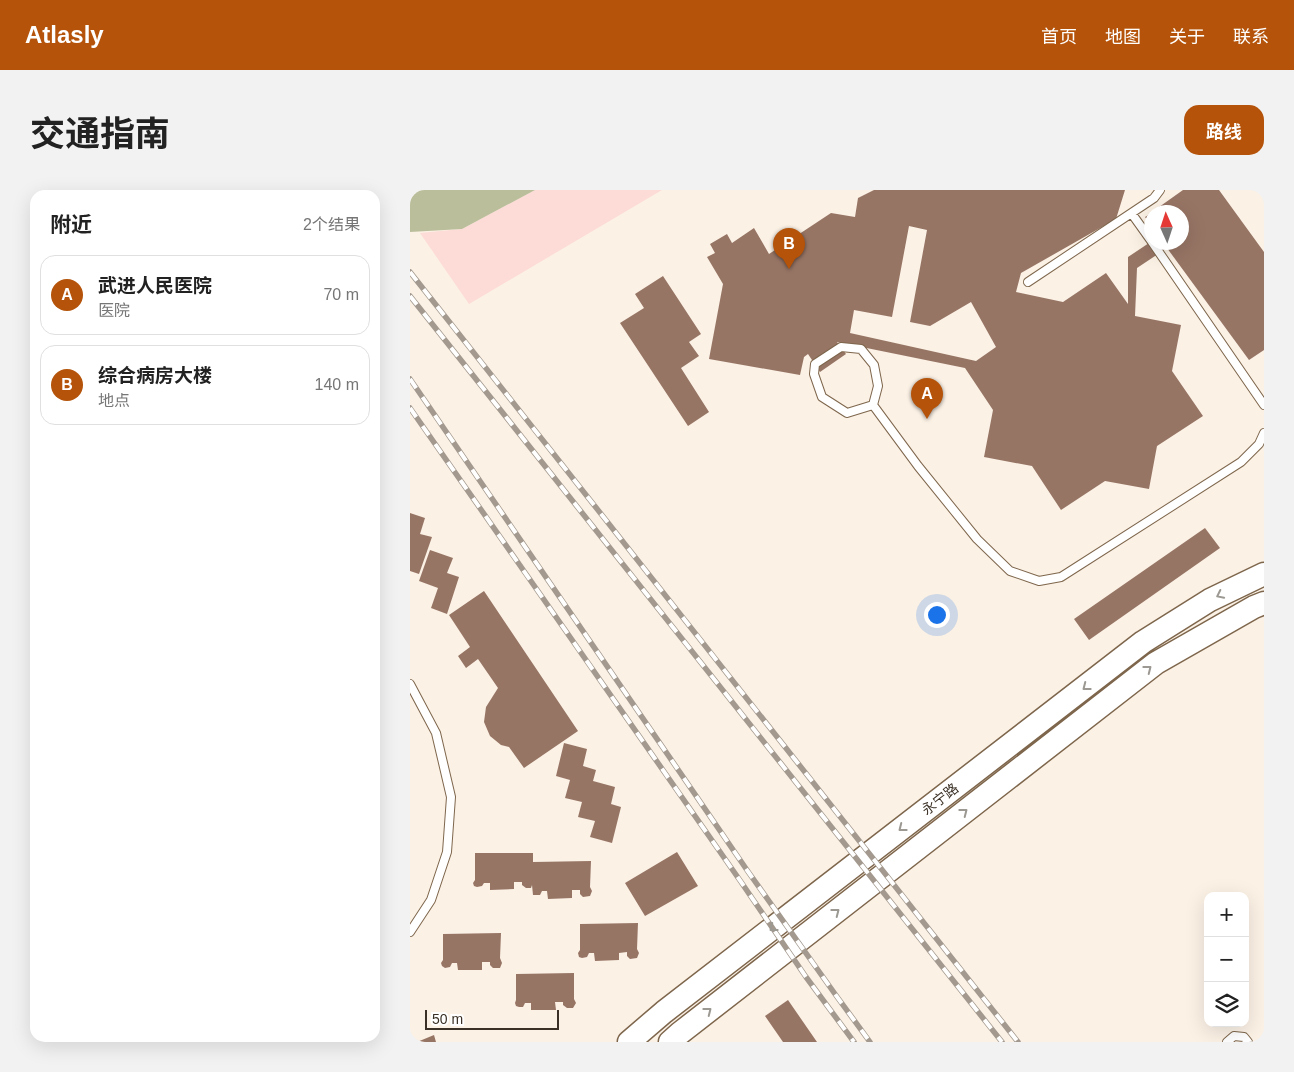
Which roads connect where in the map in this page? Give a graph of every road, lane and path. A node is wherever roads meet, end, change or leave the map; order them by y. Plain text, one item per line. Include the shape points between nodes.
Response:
1 (1160, 190) edge
2 (1132, 214) junction
3 (1144, 231) edge
4 (1157, 250) edge
5 (1028, 282) dead end
6 (873, 405) junction
7 (1264, 405) edge
8 (1264, 433) edge
9 (1264, 574) edge
10 (1264, 602) edge
11 (410, 684) edge
12 (410, 932) edge
13 (629, 1042) edge
14 (670, 1042) edge
15 (1227, 1042) edge
16 (1248, 1042) edge

1 - 2 lane
2 - 3 lane
2 - 5 lane
4 - 7 lane
6 - 6 lane via 878,386 874,365 861,349 841,347 815,364 814,374 822,397 847,414
6 - 8 lane via 977,539 1010,571 1039,581 1062,578 1241,462 1259,444
9 -> 13 main road, 永宁路 via 1210,600 1143,642
14 -> 10 main road, 永宁路 via 1156,663
11 - 12 lane via 436,733 451,797 446,852 431,900
15 - 16 lane via 1234,1036 1244,1037

